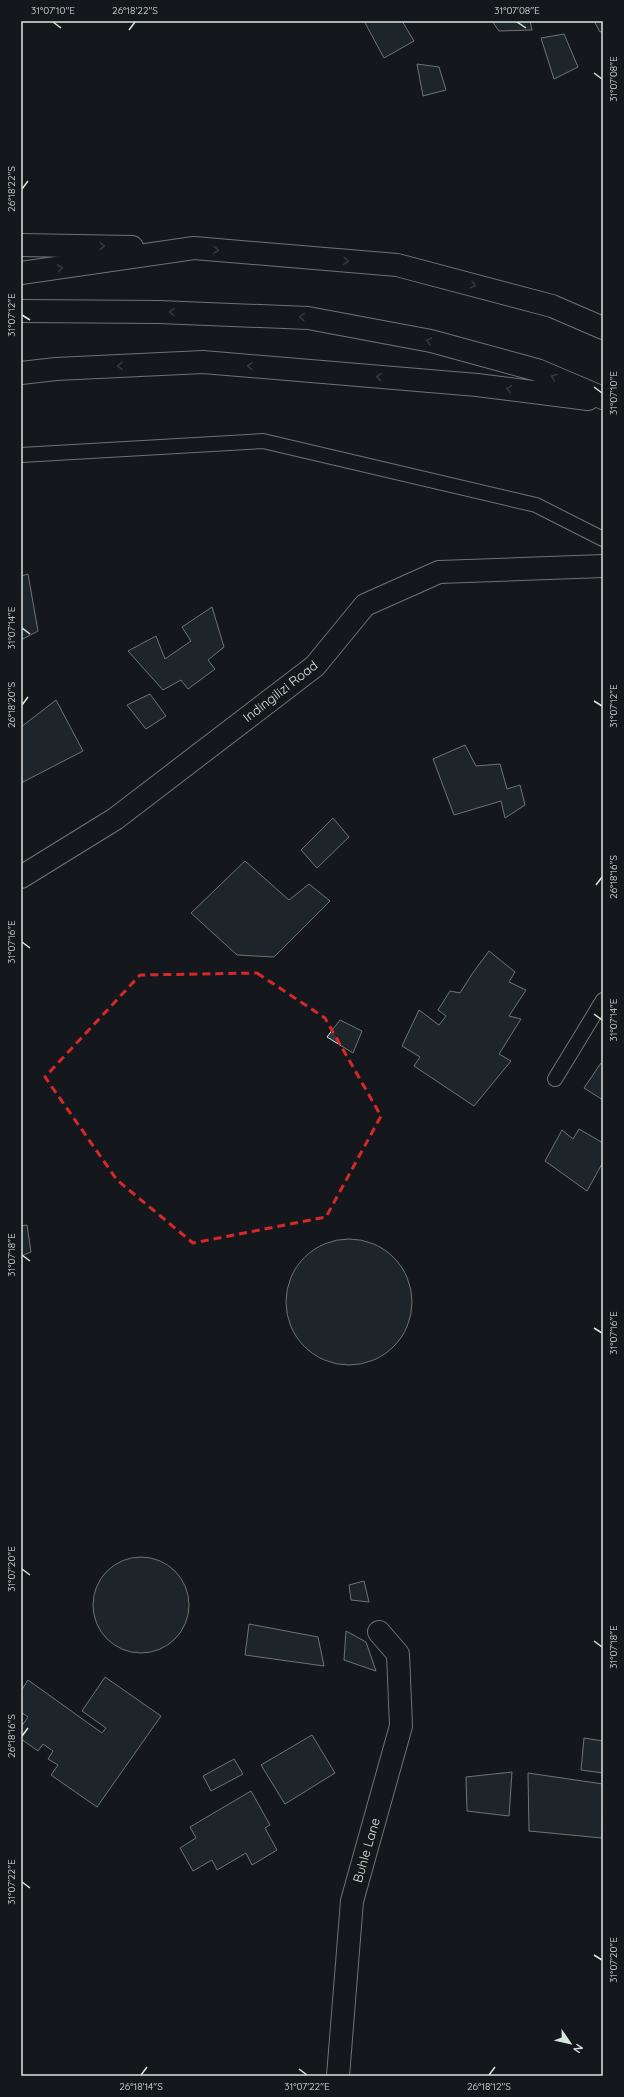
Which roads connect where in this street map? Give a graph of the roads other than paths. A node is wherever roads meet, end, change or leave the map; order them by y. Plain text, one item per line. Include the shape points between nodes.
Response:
1 (21, 244) edge
2 (194, 248) junction
3 (21, 274) edge
4 (21, 311) edge
5 (603, 328) edge
6 (21, 373) edge
7 (603, 398) edge
8 (603, 401) edge
9 (21, 454) edge
10 (603, 539) edge
11 (603, 566) edge
12 (21, 877) edge
13 (603, 1000) edge
14 (555, 1079) dead end
15 (379, 1632) dead end
16 (338, 2076) edge

1 -> 2 main road
3 -> 2 main road
2 -> 5 main road via 397,265 552,306
7 -> 4 main road via 537,370 431,341 308,318 159,312
8 -> 6 main road via 477,385 204,362
9 - 10 lane via 263,441 536,504
11 - 12 main road, Indingilizi Road via 439,572 365,606 315,666 115,819
13 - 14 lane
15 - 16 main road, Buhle Lane via 398,1654 401,1726 352,1901

